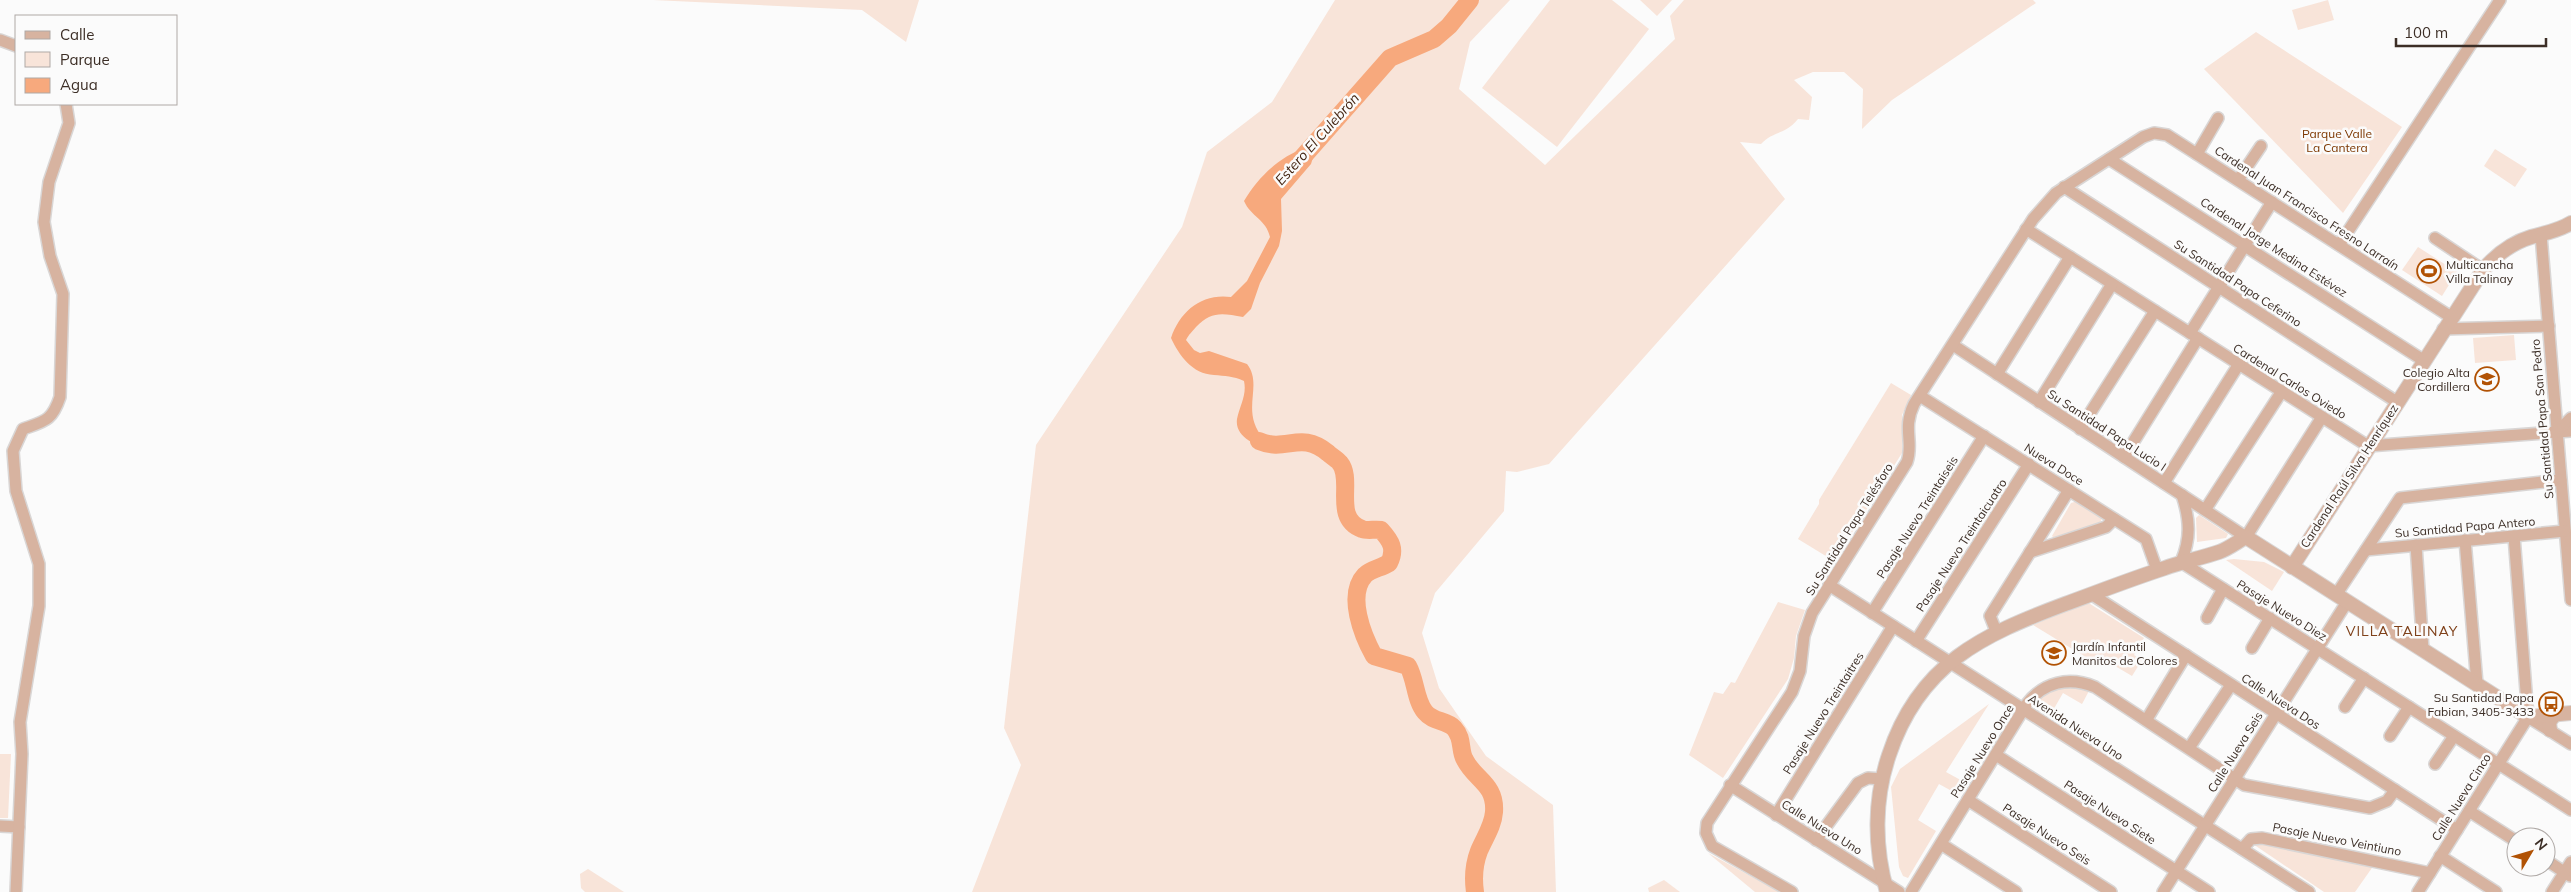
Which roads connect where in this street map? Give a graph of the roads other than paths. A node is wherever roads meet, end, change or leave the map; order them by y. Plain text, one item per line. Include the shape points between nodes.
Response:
1 (2500, 0) edge
2 (0, 40) edge
3 (15, 46) edge
4 (66, 105) edge
5 (2218, 118) dead end
6 (2173, 138) joint
7 (2261, 146) dead end
8 (2197, 154) junction
9 (2109, 159) junction
10 (2238, 180) junction
11 (2064, 187) junction
12 (2272, 202) junction
13 (2571, 222) edge
14 (2026, 229) junction
15 (2541, 235) junction
16 (2435, 238) dead end
17 (2245, 245) junction
18 (2339, 245) junction
19 (2070, 257) junction
20 (2483, 270) junction
21 (2112, 284) junction
22 (2219, 287) junction
23 (2155, 311) junction
24 (2447, 323) junction
25 (2549, 326) junction
26 (2194, 336) junction
27 (1953, 345) junction
28 (2423, 360) junction
29 (2239, 364) junction
30 (1997, 374) junction
31 (2282, 391) junction
32 (1920, 396) junction
33 (2039, 402) junction
34 (2397, 402) junction
35 (2322, 417) junction
36 (2571, 418) edge
37 (2080, 429) junction
38 (2571, 431) edge
39 (2557, 432) junction
40 (1984, 436) junction
41 (2368, 446) junction
42 (2124, 457) junction
43 (2029, 464) junction
44 (2561, 480) junction
45 (2164, 483) junction
46 (2069, 490) junction
47 (2182, 495) junction
48 (2205, 510) junction
49 (2114, 519) junction
50 (2565, 531) junction
51 (2514, 536) junction
52 (2246, 538) junction
53 (2465, 540) junction
54 (2416, 545) junction
55 (2366, 550) junction
56 (2030, 552) junction
57 (2182, 562) junction
58 (2292, 567) junction
59 (2157, 570) junction
60 (1828, 585) junction
61 (2224, 589) junction
62 (2091, 594) junction
63 (2342, 598) junction
64 (2571, 600) edge
65 (1872, 613) junction
66 (2207, 618) dead end
67 (2270, 618) junction
68 (1893, 626) junction
69 (1996, 631) junction
70 (1916, 641) junction
71 (2252, 648) dead end
72 (2317, 648) junction
73 (2423, 650) junction
74 (2186, 655) junction
75 (1950, 662) junction
76 (2364, 678) junction
77 (2477, 684) junction
78 (2231, 685) junction
79 (2346, 707) dead end
80 (2409, 707) junction
81 (2024, 710) junction
82 (2571, 713) edge
83 (2276, 714) junction
84 (2555, 714) junction
85 (2528, 717) junction
86 (2147, 719) junction
87 (2550, 730) junction
88 (2390, 736) dead end
89 (2454, 736) junction
90 (2571, 744) edge
91 (2189, 748) junction
92 (1996, 755) junction
93 (2435, 764) dead end
94 (2498, 764) junction
95 (1882, 778) junction
96 (2234, 780) junction
97 (1730, 786) junction
98 (2395, 790) junction
99 (1968, 800) junction
100 (2571, 810) edge
101 (2469, 811) junction
102 (1776, 815) junction
103 (0, 826) edge
104 (2205, 826) junction
105 (19, 827) junction
106 (2456, 830) junction
107 (2506, 835) edge
108 (1816, 840) junction
109 (1941, 844) junction
110 (2242, 849) junction
111 (2440, 856) junction
112 (2556, 864) edge
113 (2569, 870) edge
114 (2176, 871) junction
115 (2430, 873) junction
116 (2479, 887) edge
117 (1886, 888) edge
118 (16, 892) edge
119 (1792, 892) edge
120 (1899, 892) edge
121 (1911, 892) edge
122 (2016, 892) edge
123 (2111, 892) edge
124 (2163, 892) edge
125 (2209, 892) edge
126 (2309, 892) edge
127 (2418, 892) edge
128 (2496, 892) edge
129 (2552, 892) edge

1 - 18 street
2 - 3 street
4 - 105 street via 68,123 49,182 44,222 62,294 60,397 49,419 23,430 13,451 16,491 39,564 35,638 20,722
5 - 8 street
6 - 8 street, Cardenal Juan Francisco Fresno Larraín
6 - 9 street, Su Santidad Papa Telésforo via 2149,135
7 - 10 street
8 - 10 street, Cardenal Juan Francisco Fresno Larraín
9 - 11 street, Su Santidad Papa Telésforo
9 - 17 street, Cardenal Jorge Medina Estévez
10 - 12 street, Cardenal Juan Francisco Fresno Larraín
11 - 14 street, Su Santidad Papa Telésforo via 2040,208
11 - 22 street, Su Santidad Papa Ceferino
12 - 17 street
12 - 18 street, Cardenal Juan Francisco Fresno Larraín
13 - 15 street, Cardenal Raúl Silva Henríquez
14 - 19 street, Cardenal Carlos Oviedo
14 - 27 street, Su Santidad Papa Telésforo
15 - 20 street, Cardenal Raúl Silva Henríquez via 2508,248
15 - 25 street, Su Santidad Papa San Pedro
16 - 20 street
17 - 22 street
17 - 28 street, Cardenal Jorge Medina Estévez
18 - 24 street, Cardenal Juan Francisco Fresno Larraín
19 - 21 street, Cardenal Carlos Oviedo
19 - 30 street
20 - 24 street, Cardenal Raúl Silva Henríquez
21 - 23 street, Cardenal Carlos Oviedo
21 - 33 street
22 - 26 street
22 - 34 street, Su Santidad Papa Ceferino
23 - 26 street, Cardenal Carlos Oviedo
23 - 37 street
24 - 25 street
24 - 28 street, Cardenal Raúl Silva Henríquez
25 - 39 street, Su Santidad Papa San Pedro
26 - 29 street, Cardenal Carlos Oviedo
26 - 42 street
27 - 30 street, Su Santidad Papa Lucio I
27 - 32 street, Su Santidad Papa Telésforo
28 - 34 street, Cardenal Raúl Silva Henríquez
29 - 31 street, Cardenal Carlos Oviedo
29 - 45 street
30 - 33 street, Su Santidad Papa Lucio I
31 - 35 street, Cardenal Carlos Oviedo
31 - 48 street
32 - 40 street, Nueva Doce
32 - 60 street, Su Santidad Papa Telésforo via 1908,419 1908,462
33 - 37 street, Su Santidad Papa Lucio I
34 - 41 street, Cardenal Raúl Silva Henríquez
35 - 41 street, Cardenal Carlos Oviedo
35 - 52 street
36 - 39 street
37 - 42 street, Su Santidad Papa Lucio I
38 - 39 street
39 - 41 street
39 - 44 street, Su Santidad Papa San Pedro
40 - 43 street, Nueva Doce
40 - 65 street, Pasaje Nuevo Treintaiseis
41 - 58 street, Cardenal Raúl Silva Henríquez
42 - 45 street, Su Santidad Papa Lucio I
43 - 46 street, Nueva Doce
43 - 70 street, Pasaje Nuevo Treintaicuatro
44 - 50 street, Su Santidad Papa San Pedro
44 - 55 street, Calle Nueva Seis via 2400,498
45 - 47 street, Su Santidad Papa Lucio I
46 - 49 street, Nueva Doce
46 - 56 street
47 - 48 street, Su Santidad Papa Lucio I
47 - 57 street via 2190,530
48 - 52 street, Su Santidad Papa Lucio I
49 - 56 street via 2106,527
49 - 59 street, Nueva Doce via 2146,539
50 - 51 street, Su Santidad Papa Antero
50 - 64 street, Su Santidad Papa San Pedro
51 - 53 street, Su Santidad Papa Antero
51 - 85 street
52 - 57 street via 2220,552
52 - 58 street
53 - 54 street, Su Santidad Papa Antero
53 - 77 street
54 - 55 street, Su Santidad Papa Antero
54 - 73 street
55 - 63 street, Calle Nueva Seis
56 - 69 street via 1990,616
57 - 59 street
57 - 61 street, Pasaje Nuevo Diez
58 - 63 street
59 - 62 street
60 - 65 street, Avenida Nueva Uno
60 - 97 street, Su Santidad Papa Telésforo via 1807,624 1796,686
61 - 66 street
61 - 67 street, Pasaje Nuevo Diez
62 - 69 street
62 - 74 street, Calle Nueva Dos
63 - 72 street, Calle Nueva Seis
63 - 73 street
65 - 68 street, Avenida Nueva Uno
67 - 71 street
67 - 72 street, Pasaje Nuevo Diez
68 - 70 street, Avenida Nueva Uno
68 - 102 street, Pasaje Nuevo Treintaitres
69 - 75 street
70 - 75 street, Avenida Nueva Uno
72 - 76 street, Pasaje Nuevo Diez
72 - 83 street, Calle Nueva Seis
73 - 77 street
74 - 78 street, Calle Nueva Dos
74 - 86 street
75 - 81 street, Avenida Nueva Uno
75 - 95 street via 1929,684 1908,714 1891,749
76 - 79 street
76 - 80 street, Pasaje Nuevo Diez
77 - 85 street
78 - 83 street, Calle Nueva Dos
78 - 91 street
80 - 88 street
80 - 89 street, Pasaje Nuevo Diez
81 - 86 street, Pasaje Nuevo Once via 2041,690 2056,683 2074,681 2095,687
81 - 92 street, Pasaje Nuevo Once
81 - 104 street, Avenida Nueva Uno
82 - 84 street
83 - 96 street, Calle Nueva Seis
83 - 98 street, Calle Nueva Dos
84 - 85 street
84 - 87 street via 2549,722
85 - 87 street
85 - 94 street, Calle Nueva Cinco
86 - 91 street, Pasaje Nuevo Once
87 - 90 street
89 - 93 street
89 - 94 street, Pasaje Nuevo Diez
91 - 96 street, Pasaje Nuevo Once
92 - 99 street, Pasaje Nuevo Once
92 - 114 street, Pasaje Nuevo Siete
94 - 100 street, Pasaje Nuevo Diez
94 - 101 street, Calle Nueva Cinco
95 - 108 street via 1868,778 1858,783
95 - 117 street via 1877,831
96 - 98 street, Pasaje Nuevo Once via 2244,785 2370,808 2387,801
96 - 104 street, Calle Nueva Seis
97 - 102 street, Calle Nueva Uno
97 - 119 street, Su Santidad Papa Telésforo via 1707,823 1709,842
98 - 106 street, Calle Nueva Dos
99 - 109 street, Pasaje Nuevo Once
99 - 123 street, Pasaje Nuevo Seis
101 - 106 street, Calle Nueva Cinco
101 - 107 street
102 - 108 street, Calle Nueva Uno
103 - 105 street
104 - 110 street, Avenida Nueva Uno
104 - 114 street, Calle Nueva Seis
105 - 118 street
106 - 111 street, Calle Nueva Cinco
108 - 117 street, Calle Nueva Uno
109 - 121 street, Pasaje Nuevo Once
109 - 122 street
110 - 115 street, Pasaje Nuevo Veintiuno via 2251,839 2262,838
110 - 126 street, Avenida Nueva Uno
111 - 115 street, Calle Nueva Cinco
111 - 116 street
112 - 113 street
113 - 129 street
114 - 124 street, Calle Nueva Seis
114 - 125 street, Pasaje Nuevo Siete
115 - 127 street, Calle Nueva Cinco
116 - 128 street
117 - 120 street, Calle Nueva Uno

